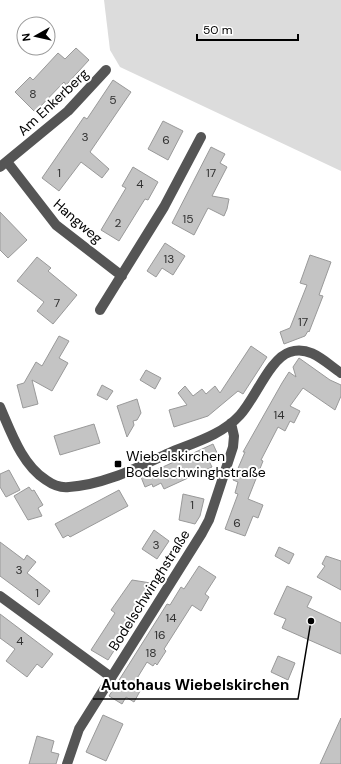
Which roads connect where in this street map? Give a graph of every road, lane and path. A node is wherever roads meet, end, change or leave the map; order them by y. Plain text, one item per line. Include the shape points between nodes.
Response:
1 (106, 70) dead end
2 (201, 137) dead end
3 (4, 165) edge
4 (122, 276) junction
5 (100, 310) dead end
6 (341, 373) edge
7 (0, 407) edge
8 (231, 423) junction
9 (0, 596) edge
10 (111, 677) junction
11 (67, 764) edge

1 - 3 street, Am Enkerberg via 68,111
2 - 4 street via 164,207
3 - 4 street, Hangweg via 56,225
4 - 5 street
6 - 8 street via 309,351 291,351 274,364 251,402
7 - 8 street via 20,450 33,469 46,480 64,487 91,484 130,470 215,433
8 - 10 street, Bodelschwinghstraße via 233,447 209,520
9 - 10 street
10 - 11 street, Bodelschwinghstraße via 79,729

